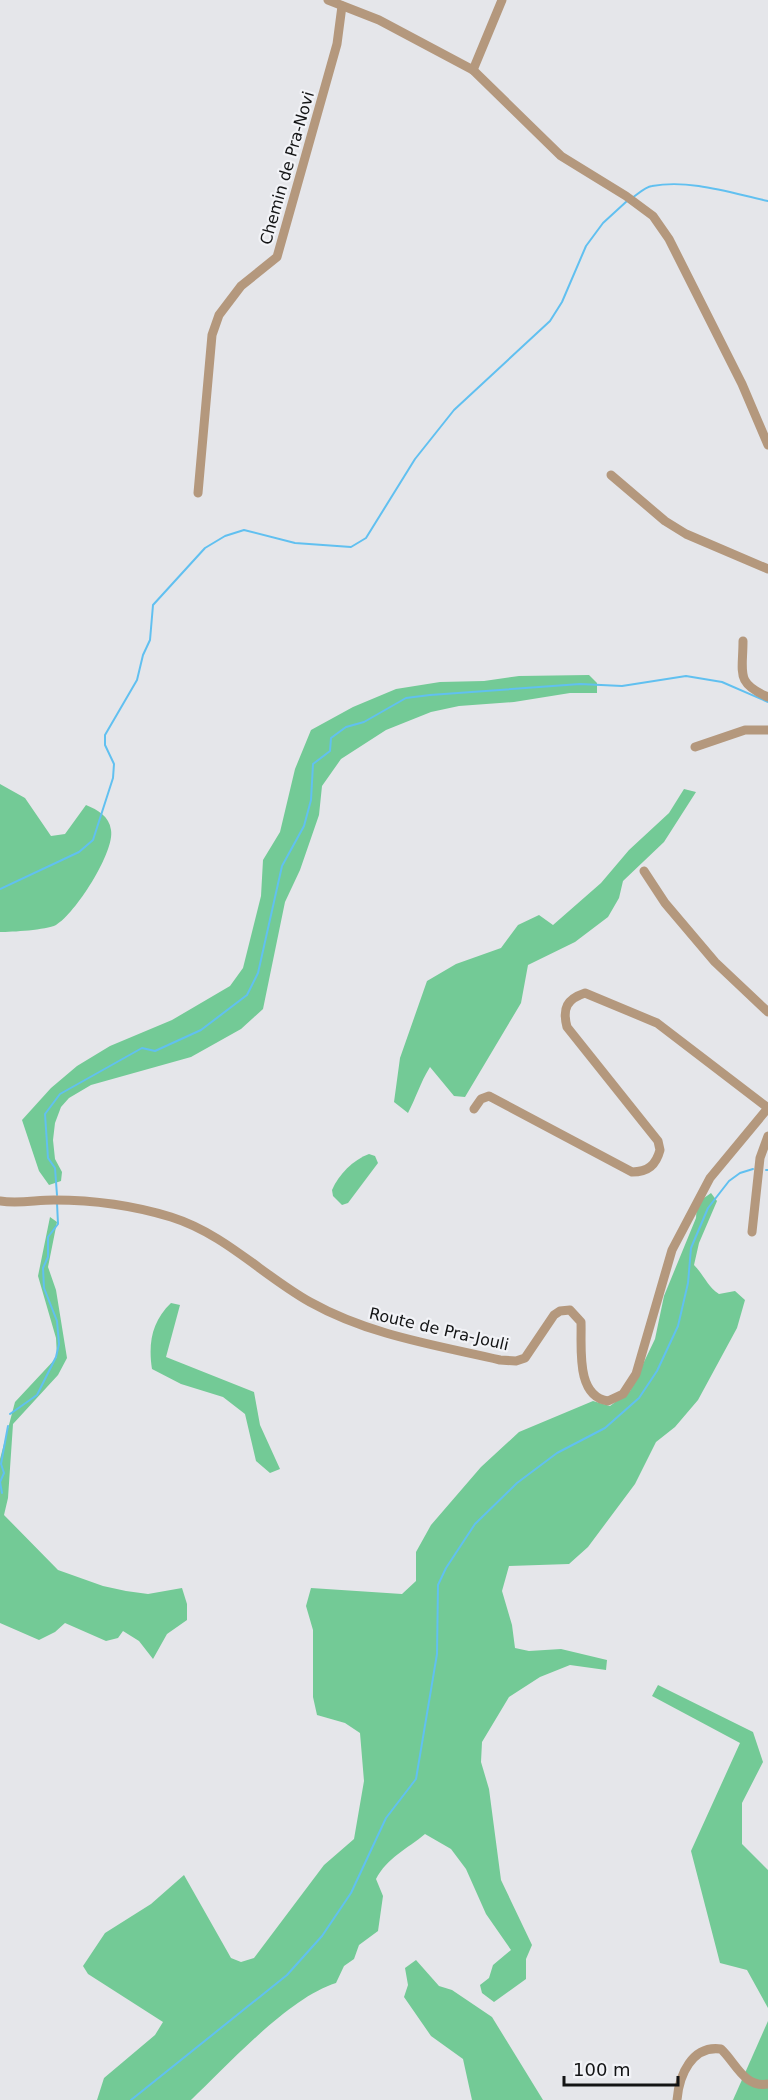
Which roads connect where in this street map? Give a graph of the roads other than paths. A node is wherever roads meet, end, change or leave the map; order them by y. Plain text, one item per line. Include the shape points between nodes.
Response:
1 (328, 0) edge
2 (502, 0) edge
3 (342, 6) junction
4 (473, 70) junction
5 (768, 445) edge
6 (611, 475) dead end
7 (198, 493) dead end
8 (768, 569) edge
9 (743, 641) dead end
10 (768, 697) edge
11 (768, 730) edge
12 (695, 747) dead end
13 (644, 871) dead end
14 (768, 1012) edge
15 (474, 1109) dead end
16 (767, 1114) edge
17 (768, 1136) edge
18 (0, 1201) edge
19 (752, 1232) dead end
20 (768, 2084) edge
21 (677, 2100) edge

1 - 3 street
2 - 4 street
3 - 4 street via 379,20
3 - 7 street, Chemin de Pra-Novi via 337,44 277,257 241,286 219,315 212,335
4 - 5 street via 561,156 653,216 669,239 755,410
6 - 8 street via 686,534
9 - 10 street via 742,678 747,686
11 - 12 street via 745,730
13 - 14 street via 665,903 715,962
15 - 16 street via 489,1096 632,1172 643,1172 651,1166 660,1150 658,1141 567,1027 563,1014 566,1004 585,993 657,1023
16 - 18 street, Route de Pra-Jouli via 715,1171 675,1243 636,1374 623,1394 608,1401 600,1399 586,1382 581,1322 570,1310 554,1315 525,1358 500,1360 359,1325 308,1300 217,1237 172,1217 65,1200
17 - 19 street via 760,1158
20 - 21 street via 749,2081 721,2049 714,2048 694,2056 686,2066

